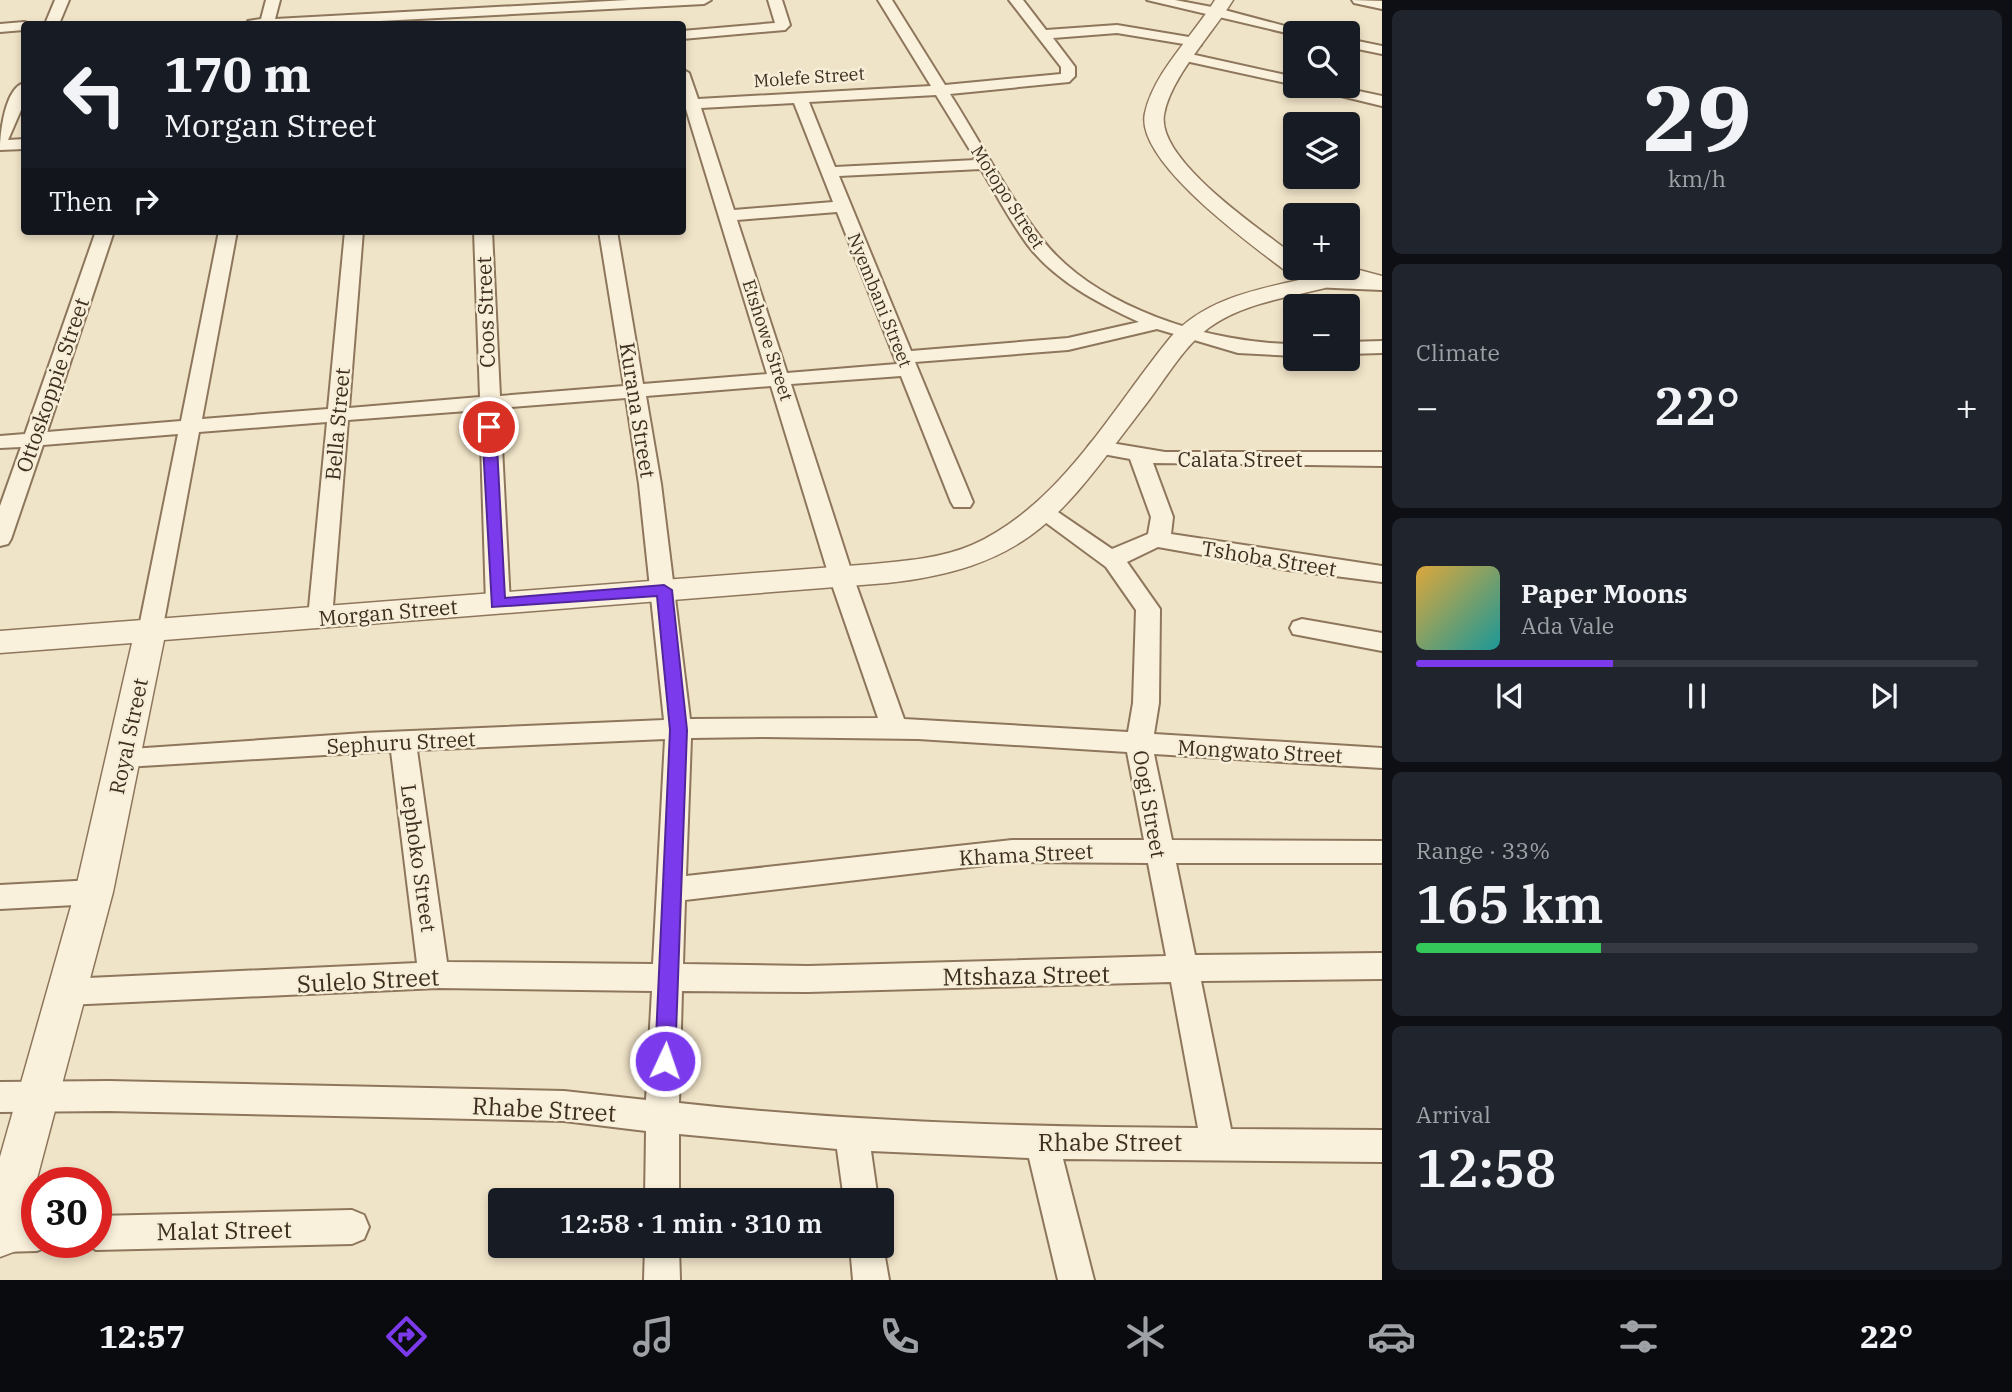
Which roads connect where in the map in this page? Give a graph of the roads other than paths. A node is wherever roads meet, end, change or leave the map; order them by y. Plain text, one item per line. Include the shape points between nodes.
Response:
1 (62, 0) edge
2 (273, 0) edge
3 (704, 0) edge
4 (775, 0) edge
5 (885, 0) edge
6 (1016, 0) edge
7 (1154, 0) edge
8 (1359, 0) edge
9 (662, 5) edge
10 (1382, 5) edge
11 (1219, 9) edge
12 (467, 13) edge
13 (53, 21) edge
14 (268, 21) edge
15 (383, 21) edge
16 (21, 26) edge
17 (1283, 27) edge
18 (0, 28) edge
19 (1043, 34) junction
20 (686, 35) edge
21 (1360, 45) edge
22 (1191, 49) junction
23 (1382, 50) edge
24 (1283, 77) edge
25 (938, 90) junction
26 (21, 94) edge
27 (21, 96) edge
28 (1360, 96) edge
29 (799, 97) junction
30 (1382, 101) edge
31 (0, 102) edge
32 (687, 105) edge
33 (0, 143) edge
34 (21, 144) edge
35 (986, 164) junction
36 (827, 172) junction
37 (842, 206) junction
38 (728, 216) junction
39 (105, 235) edge
40 (227, 235) edge
41 (354, 235) edge
42 (482, 235) edge
43 (609, 235) edge
44 (1266, 244) junction
45 (1283, 252) edge
46 (1283, 256) edge
47 (1291, 280) edge
48 (1360, 280) edge
49 (1382, 283) edge
50 (1252, 300) junction
51 (1159, 323) junction
52 (1188, 332) junction
53 (1382, 347) edge
54 (1360, 348) edge
55 (1283, 350) edge
56 (905, 363) junction
57 (782, 382) junction
58 (636, 392) junction
59 (488, 404) junction
60 (337, 416) junction
61 (192, 427) junction
62 (32, 440) junction
63 (0, 442) edge
64 (1099, 447) junction
65 (1140, 456) junction
66 (1382, 458) edge
67 (962, 502) dead end
68 (1041, 511) junction
69 (0, 540) edge
70 (1156, 540) junction
71 (1115, 562) junction
72 (1382, 574) edge
73 (841, 576) junction
74 (664, 590) junction
75 (498, 604) junction
76 (320, 618) junction
77 (1302, 628) dead end
78 (150, 632) junction
79 (0, 642) edge
80 (1382, 642) edge
81 (895, 729) junction
82 (678, 730) junction
83 (403, 741) junction
84 (1139, 744) junction
85 (125, 757) junction
86 (1382, 758) edge
87 (1158, 850) junction
88 (1382, 852) edge
89 (671, 889) junction
90 (94, 892) junction
91 (0, 897) edge
92 (1382, 966) edge
93 (1184, 970) junction
94 (434, 976) junction
95 (669, 978) junction
96 (66, 992) junction
97 (19, 1096) edge
98 (662, 1116) junction
99 (852, 1134) junction
100 (1217, 1142) junction
101 (1042, 1143) junction
102 (1382, 1146) edge
103 (662, 1188) edge
104 (859, 1188) edge
105 (352, 1227) dead end
106 (112, 1233) edge
107 (21, 1234) edge
108 (0, 1235) edge
109 (662, 1258) edge
110 (868, 1258) edge
111 (662, 1280) edge
112 (871, 1280) edge
113 (1076, 1280) edge

1 - 13 street
2 - 14 street
3 - 9 street
4 - 20 street via 780,27
5 - 25 street, Motopo Street
6 - 19 street
7 - 11 street
8 - 10 street
9 - 12 street
11 - 17 street
11 - 22 street
12 - 15 street
16 - 18 street
19 - 22 street via 1117,29
19 - 25 street, Molefe Street via 1068,67 1064,79
21 - 23 street
22 - 24 street
22 - 44 street via 1156,110 1153,130 1173,165
25 - 29 street, Molefe Street
25 - 35 street, Motopo Street
26 - 31 street
27 - 33 street
28 - 30 street
29 - 32 street, Molefe Street
29 - 36 street, Nyembani Street
32 - 38 street, Etshowe Street
33 - 34 street
35 - 36 street
35 - 51 street, Motopo Street via 1038,246 1054,262 1101,296
36 - 37 street, Nyembani Street
37 - 38 street
37 - 56 street, Nyembani Street
38 - 57 street, Etshowe Street
39 - 62 street, Ottoskoppie Street
40 - 61 street, Royal Street
41 - 60 street, Bella Street
42 - 59 street, Coos Street
43 - 58 street, Kurana Street
44 - 45 street
44 - 46 street
44 - 50 street via 1276,275
47 - 50 street
48 - 49 street
50 - 52 street
51 - 52 street, Motopo Street
51 - 56 street via 1068,344
52 - 55 street, Motopo Street via 1246,349
52 - 64 street
53 - 54 street
56 - 57 street
56 - 67 street, Nyembani Street
57 - 58 street
57 - 73 street, Etshowe Street
58 - 59 street
58 - 74 street, Kurana Street
59 - 60 street
59 - 75 street, Coos Street
60 - 61 street
60 - 76 street, Bella Street
61 - 62 street
61 - 78 street, Royal Street
62 - 63 street
62 - 69 street, Ottoskoppie Street
64 - 65 street, Calata Street
64 - 68 street
65 - 66 street, Calata Street
65 - 70 street via 1162,517 1163,531
68 - 71 street, Oogi Street
68 - 73 street, Morgan Street via 984,552 915,569
70 - 71 street via 1123,551
70 - 72 street, Tshoba Street
71 - 84 street, Oogi Street via 1149,614 1146,704
73 - 74 street, Morgan Street
73 - 81 street, Etshowe Street
74 - 75 street, Morgan Street
74 - 82 street, Kurana Street
75 - 76 street, Morgan Street
76 - 78 street, Morgan Street
77 - 80 street
78 - 79 street, Morgan Street
78 - 85 street, Royal Street
81 - 82 street, Sephuru Street
81 - 84 street, Mongwato Street
82 - 83 street, Sephuru Street
82 - 89 street, Kurana Street
83 - 85 street, Sephuru Street
83 - 94 street, Lephoko Street
84 - 86 street, Mongwato Street
84 - 87 street, Oogi Street
85 - 90 street, Royal Street
87 - 88 street, Khama Street
87 - 89 street, Khama Street via 1012,851
87 - 93 street, Oogi Street
89 - 95 street, Kurana Street
90 - 91 street
90 - 96 street, Royal Street
92 - 93 street, Mtshaza Street
93 - 95 street, Mtshaza Street
93 - 100 street, Oogi Street
94 - 95 street, Sulelo Street
94 - 96 street, Sulelo Street
95 - 98 street, Kurana Street
96 - 97 street, Royal Street
97 - 98 street, Rhabe Street via 564,1106
97 - 108 street, Royal Street
98 - 99 street, Rhabe Street
98 - 103 street, Kurana Street
99 - 101 street, Rhabe Street
99 - 104 street
100 - 101 street, Rhabe Street
100 - 102 street, Rhabe Street
101 - 113 street
105 - 106 street, Malat Street
107 - 108 street
109 - 111 street
110 - 112 street

